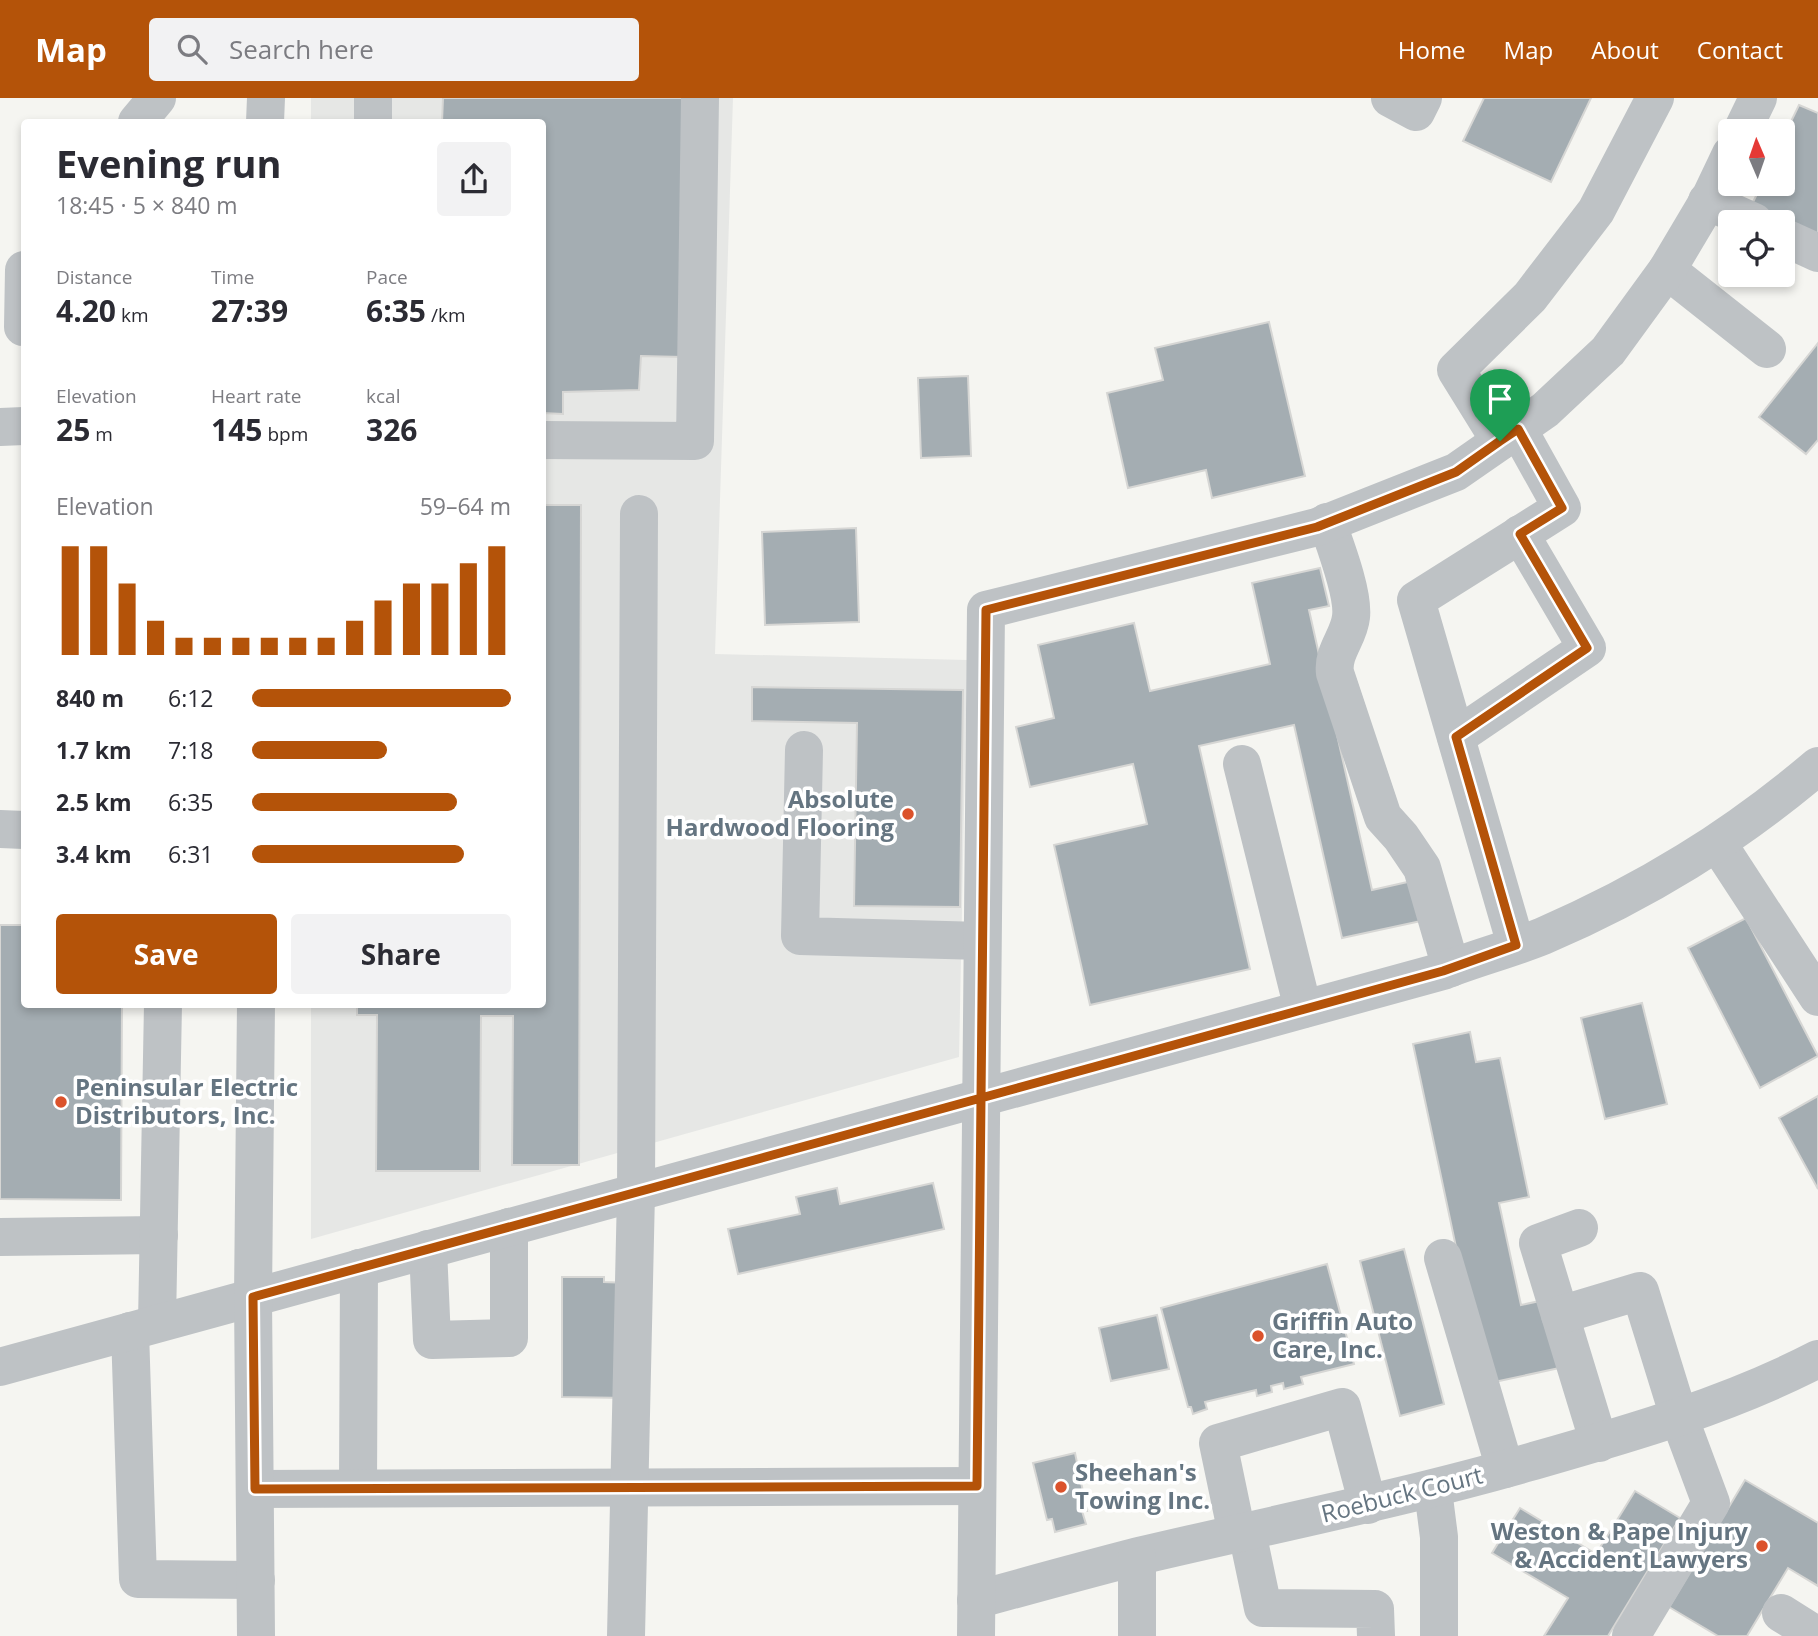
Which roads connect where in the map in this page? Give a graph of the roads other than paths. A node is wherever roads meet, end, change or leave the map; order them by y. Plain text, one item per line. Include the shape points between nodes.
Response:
1 (157, 98) edge
2 (266, 98) edge
3 (373, 98) edge
4 (700, 98) edge
5 (1390, 98) edge
6 (1423, 98) edge
7 (1655, 98) edge
8 (1758, 98) edge
9 (140, 119) edge
10 (265, 119) edge
11 (373, 119) edge
12 (1748, 119) edge
13 (1718, 180) edge
14 (1707, 201) junction
15 (1727, 210) edge
16 (1795, 242) edge
17 (1818, 253) edge
18 (1667, 270) junction
19 (21, 291) edge
20 (16, 327) edge
21 (1767, 348) dead end
22 (0, 426) edge
23 (21, 426) edge
24 (1509, 435) junction
25 (546, 440) edge
26 (639, 514) dead end
27 (1327, 522) junction
28 (1520, 534) junction
29 (1456, 737) junction
30 (803, 750) dead end
31 (1242, 764) dead end
32 (1816, 772) edge
33 (0, 830) edge
34 (21, 830) edge
35 (1718, 845) junction
36 (982, 941) junction
37 (1516, 945) junction
38 (1451, 968) junction
39 (1818, 997) edge
40 (163, 1008) edge
41 (256, 1008) edge
42 (1303, 1009) junction
43 (981, 1098) junction
44 (636, 1193) junction
45 (509, 1227) junction
46 (1579, 1228) dead end
47 (159, 1235) junction
48 (0, 1237) edge
49 (428, 1249) junction
50 (1443, 1258) dead end
51 (359, 1268) junction
52 (253, 1297) junction
53 (1560, 1315) junction
54 (144, 1327) junction
55 (1818, 1359) edge
56 (0, 1367) edge
57 (1679, 1417) junction
58 (1599, 1443) junction
59 (1505, 1469) junction
60 (629, 1486) junction
61 (977, 1486) junction
62 (358, 1488) junction
63 (255, 1489) junction
64 (1433, 1490) junction
65 (1368, 1505) junction
66 (1242, 1533) junction
67 (1137, 1557) junction
68 (256, 1580) junction
69 (1781, 1614) dead end
70 (976, 1618) edge
71 (256, 1636) edge
72 (626, 1636) edge
73 (1137, 1636) edge
74 (1376, 1636) edge
75 (1439, 1636) edge
76 (1631, 1636) edge
77 (1818, 1636) edge

1 - 9 street
2 - 10 street
3 - 11 street
4 - 25 street via 695,441
5 - 6 street via 1416,112
7 - 24 street via 1596,211 1530,297 1456,370
8 - 12 street
13 - 14 street
14 - 15 street
14 - 18 street
16 - 17 street
18 - 21 street
18 - 24 street via 1608,351 1545,410
19 - 20 street
22 - 23 street
24 - 27 street via 1456,472
24 - 28 street via 1562,508
26 - 44 street
27 - 36 street via 986,610
27 - 38 street via 1352,614 1334,663 1335,673 1383,817 1422,869
28 - 29 street via 1416,600
28 - 29 street via 1587,648
29 - 37 street
30 - 36 street via 800,936
31 - 42 street
32 - 35 street
33 - 34 street
35 - 37 street via 1636,892
35 - 39 street
36 - 43 street
37 - 38 street
38 - 42 street
40 - 47 street
41 - 52 street
42 - 43 street
43 - 44 street
43 - 61 street
44 - 45 street
44 - 60 street
45 - 49 street
45 - 49 street via 509,1338 432,1340
46 - 53 street via 1538,1243
47 - 48 street
47 - 54 street
49 - 51 street
50 - 59 street
51 - 52 street
51 - 62 street
52 - 54 street
52 - 63 street
53 - 57 street via 1640,1291
53 - 58 street
54 - 56 street
54 - 68 street via 138,1580
55 - 57 street, Roebuck Court via 1774,1382
57 - 58 street, Roebuck Court
57 - 76 street via 1710,1503
58 - 59 street, Roebuck Court
59 - 64 street, Roebuck Court
60 - 61 street
60 - 62 street
60 - 72 street
61 - 70 street
62 - 63 street
63 - 68 street
64 - 65 street, Roebuck Court
64 - 75 street via 1439,1537
65 - 66 street, Roebuck Court
65 - 66 street via 1342,1408 1218,1443
66 - 67 street, Roebuck Court
66 - 74 street via 1263,1608 1375,1609
67 - 70 street, Roebuck Court
67 - 73 street
68 - 71 street
69 - 77 street

